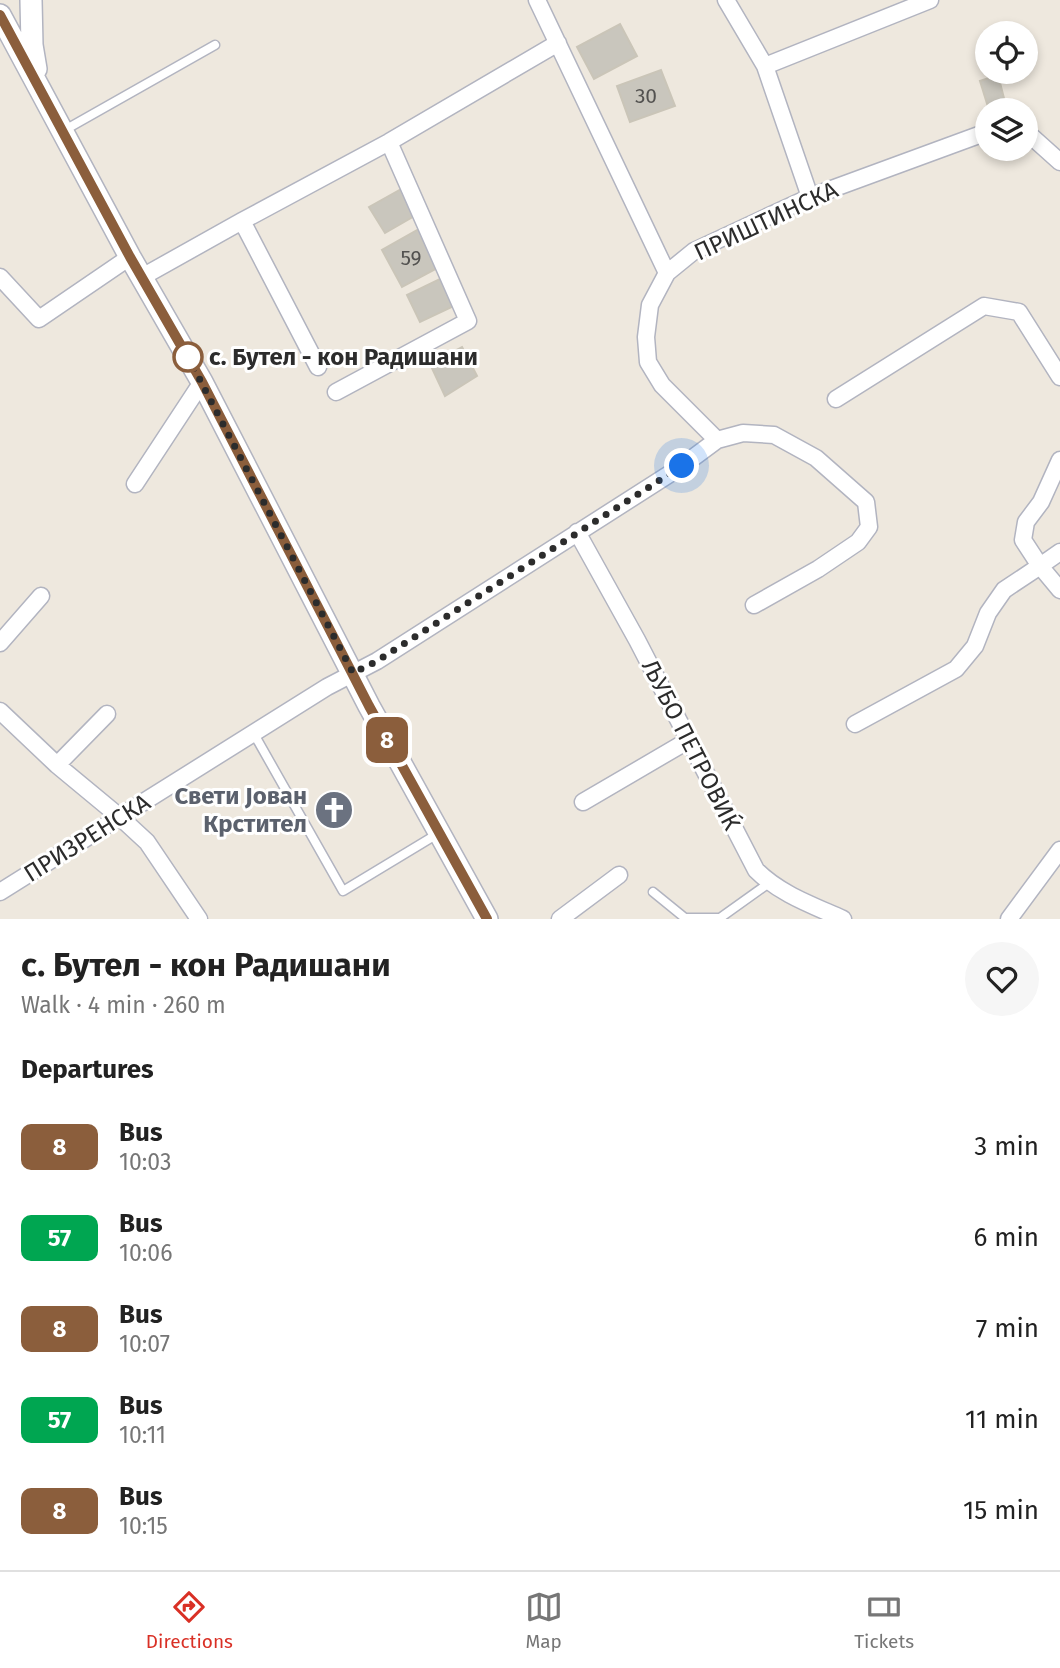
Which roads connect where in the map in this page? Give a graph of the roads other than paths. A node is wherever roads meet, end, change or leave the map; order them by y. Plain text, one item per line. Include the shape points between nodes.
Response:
1 (31, 0) edge
2 (537, 0) edge
3 (726, 0) edge
4 (930, 0) edge
5 (0, 15) edge
6 (558, 43) junction
7 (215, 45) dead end
8 (765, 66) junction
9 (39, 85) junction
10 (63, 131) junction
11 (975, 136) edge
12 (389, 142) junction
13 (1038, 142) edge
14 (1060, 162) edge
15 (810, 197) junction
16 (242, 221) junction
17 (130, 257) junction
18 (667, 273) junction
19 (0, 276) edge
20 (142, 277) junction
21 (317, 367) dead end
22 (1060, 377) edge
23 (202, 382) junction
24 (336, 392) dead end
25 (836, 399) dead end
26 (717, 440) junction
27 (1060, 460) edge
28 (135, 484) dead end
29 (577, 532) junction
30 (1060, 552) edge
31 (1040, 566) junction
32 (1060, 590) edge
33 (41, 596) dead end
34 (754, 606) dead end
35 (0, 643) edge
36 (353, 673) junction
37 (0, 711) edge
38 (107, 714) dead end
39 (855, 724) dead end
40 (254, 734) junction
41 (690, 740) junction
42 (57, 765) junction
43 (583, 802) dead end
44 (121, 818) junction
45 (439, 833) junction
46 (1060, 850) edge
47 (619, 875) dead end
48 (769, 883) junction
49 (0, 892) edge
50 (653, 892) dead end
51 (199, 919) edge
52 (487, 919) edge
53 (560, 919) edge
54 (843, 919) edge
55 (1009, 919) edge

1 - 9 street
2 - 6 street
3 - 8 street
4 - 8 street
5 - 9 street
6 - 12 street
6 - 18 street
7 - 10 lane
8 - 15 street
9 - 10 street
10 - 17 street
11 - 15 street, ПРИШТИНСКА
12 - 16 street
12 - 24 street via 468,321
13 - 14 street
15 - 18 street, ПРИШТИНСКА via 694,251
16 - 20 street
16 - 21 street
17 - 19 street via 38,319
17 - 20 street
18 - 26 street, ПРИШТИНСКА via 650,305 648,362 662,385
20 - 23 street
22 - 25 street via 1019,312 984,306
23 - 28 street
23 - 36 street
26 - 29 street
26 - 34 street via 743,433 774,435 816,458 866,502 869,527 858,542
27 - 31 street via 1041,502 1026,522 1023,540
29 - 36 street
29 - 41 street, ЉУБО ПЕТРОВИЌ
30 - 31 street
31 - 32 street
31 - 39 street via 1004,590 988,612 975,646 956,669
33 - 35 street
36 - 40 street, ПРИЗРЕНСКА
36 - 45 street
37 - 42 street
38 - 42 street
40 - 44 street, ПРИЗРЕНСКА
40 - 45 lane via 343,891
41 - 43 street
41 - 48 street, ЉУБО ПЕТРОВИЌ via 756,870
42 - 44 street
44 - 49 street, ПРИЗРЕНСКА
44 - 51 street via 147,842
45 - 52 street
46 - 55 street
47 - 53 street
48 - 50 lane via 720,918 685,918
48 - 54 street, ЉУБО ПЕТРОВИЌ

